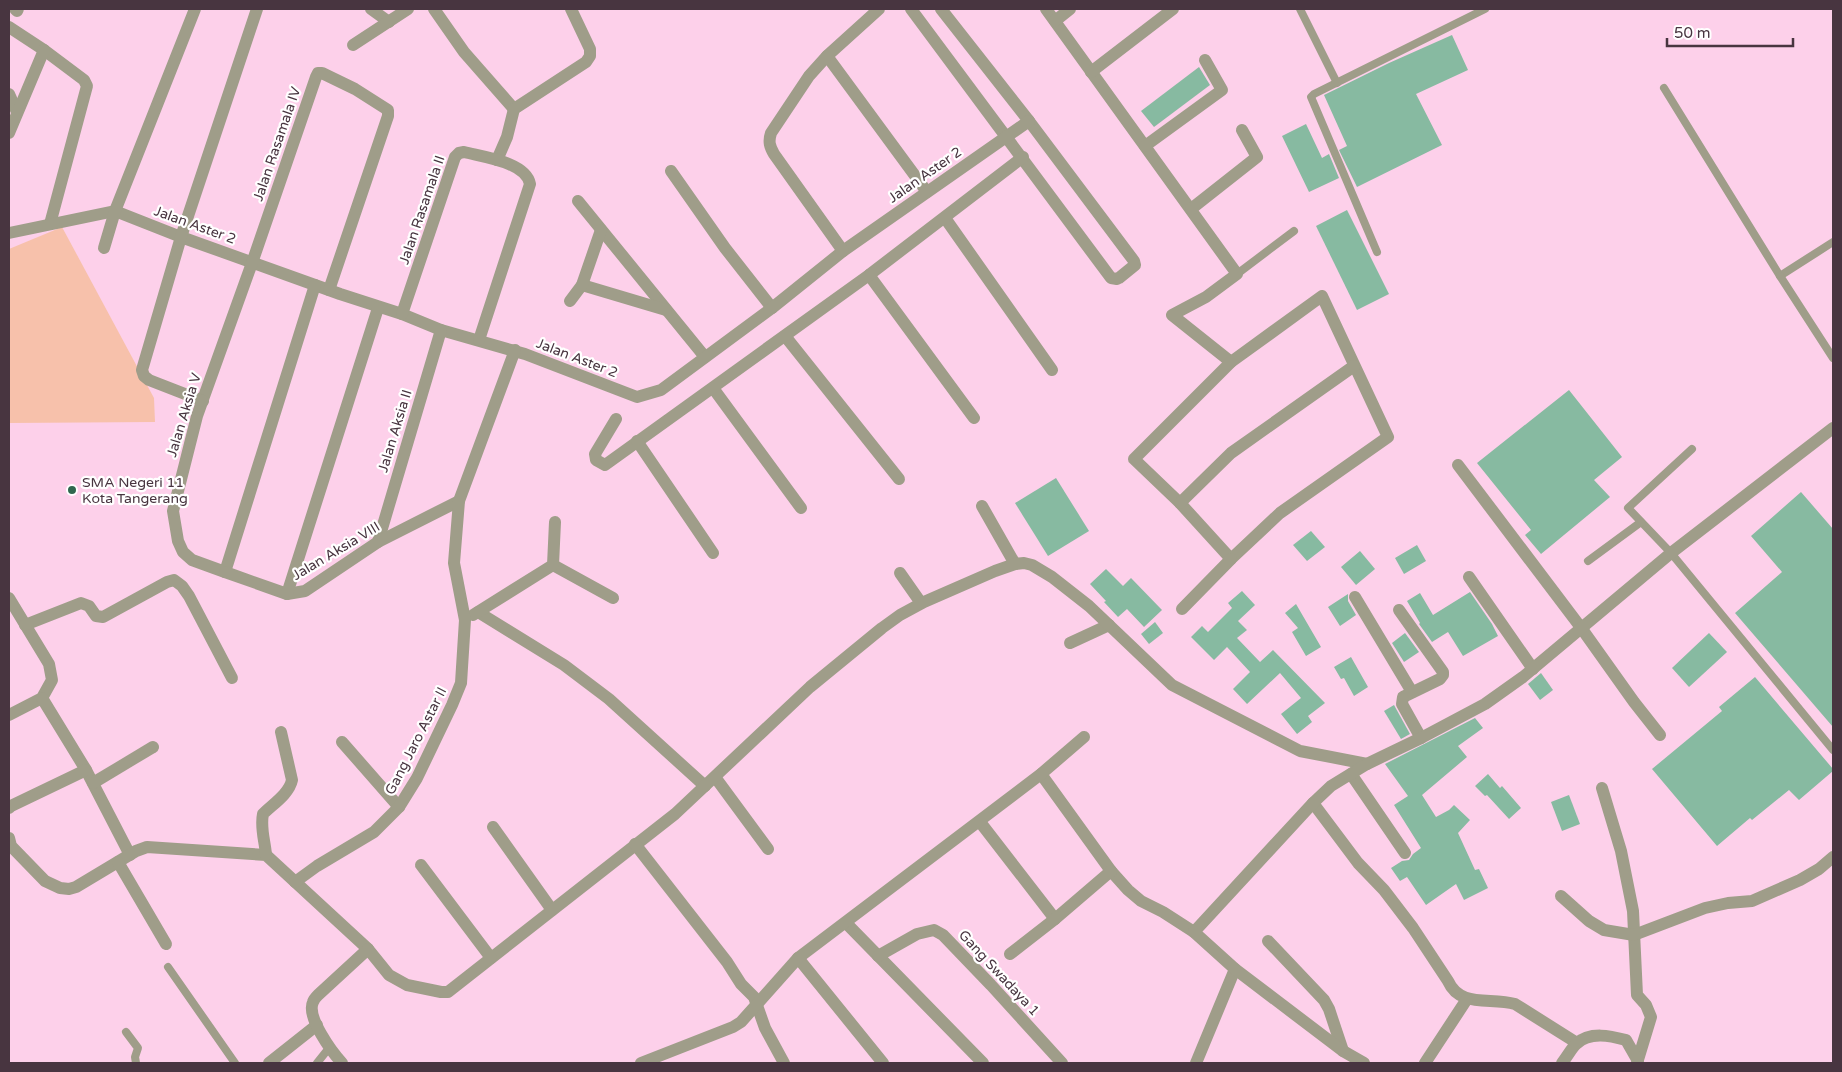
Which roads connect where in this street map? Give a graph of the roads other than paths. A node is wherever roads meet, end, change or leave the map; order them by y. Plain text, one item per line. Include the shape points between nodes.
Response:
1 (195, 9) edge
2 (257, 9) edge
3 (371, 9) edge
4 (408, 9) edge
5 (434, 9) edge
6 (571, 9) edge
7 (879, 9) edge
8 (911, 9) edge
9 (941, 9) edge
10 (1046, 9) edge
11 (1070, 9) edge
12 (1173, 9) edge
13 (1300, 9) edge
14 (1485, 9) edge
15 (1055, 21) junction
16 (389, 22) junction
17 (9, 27) edge
18 (353, 45) dead end
19 (44, 50) junction
20 (827, 56) junction
21 (1205, 60) dead end
22 (1091, 72) junction
23 (1337, 84) junction
24 (1664, 88) dead end
25 (9, 94) edge
26 (514, 109) junction
27 (17, 112) junction
28 (1029, 121) junction
29 (1242, 130) dead end
30 (9, 133) edge
31 (1007, 137) junction
32 (1145, 146) junction
33 (1023, 158) junction
34 (497, 160) junction
35 (671, 171) dead end
36 (927, 192) junction
37 (578, 201) dead end
38 (1191, 209) junction
39 (115, 211) junction
40 (945, 218) junction
41 (50, 224) junction
42 (601, 230) junction
43 (1294, 231) dead end
44 (9, 233) edge
45 (181, 237) junction
46 (1833, 242) edge
47 (104, 248) dead end
48 (842, 251) junction
49 (1377, 252) dead end
50 (252, 263) junction
51 (1237, 274) junction
52 (869, 275) junction
53 (1780, 276) junction
54 (315, 285) junction
55 (582, 285) junction
56 (329, 290) junction
57 (570, 301) dead end
58 (378, 308) junction
59 (772, 308) junction
60 (666, 310) junction
61 (402, 314) junction
62 (441, 330) junction
63 (786, 336) junction
64 (479, 340) junction
65 (514, 350) junction
66 (705, 357) junction
67 (1833, 358) edge
68 (1231, 362) junction
69 (1354, 366) junction
70 (1052, 370) dead end
71 (713, 388) junction
72 (203, 401) junction
73 (616, 418) dead end
74 (974, 418) dead end
75 (1833, 428) edge
76 (637, 441) junction
77 (1692, 449) dead end
78 (1458, 465) dead end
79 (899, 479) dead end
80 (459, 501) junction
81 (1180, 503) junction
82 (982, 506) dead end
83 (801, 508) dead end
84 (555, 522) dead end
85 (1641, 522) junction
86 (378, 542) junction
87 (713, 553) dead end
88 (1672, 553) junction
89 (1231, 560) junction
90 (1588, 560) dead end
91 (1015, 564) junction
92 (552, 565) junction
93 (226, 567) junction
94 (900, 573) dead end
95 (1469, 577) dead end
96 (287, 594) junction
97 (9, 598) edge
98 (613, 598) dead end
99 (1355, 598) dead end
100 (921, 604) junction
101 (1182, 609) dead end
102 (1399, 610) dead end
103 (478, 612) junction
104 (465, 620) junction
105 (26, 625) junction
106 (1109, 625) junction
107 (1582, 629) junction
108 (1070, 643) dead end
109 (1534, 669) junction
110 (232, 678) dead end
111 (1412, 692) junction
112 (42, 698) junction
113 (9, 715) edge
114 (281, 732) dead end
115 (1660, 735) dead end
116 (1084, 737) dead end
117 (1421, 738) junction
118 (342, 742) dead end
119 (153, 747) dead end
120 (1833, 750) edge
121 (1367, 764) junction
122 (86, 770) junction
123 (1041, 774) junction
124 (1351, 774) junction
125 (715, 777) junction
126 (93, 783) junction
127 (705, 786) junction
128 (1602, 788) dead end
129 (1313, 803) junction
130 (399, 807) junction
131 (9, 808) edge
132 (980, 822) junction
133 (493, 827) dead end
134 (9, 843) edge
135 (636, 844) junction
136 (768, 849) dead end
137 (1405, 852) dead end
138 (130, 855) junction
139 (266, 855) junction
140 (1833, 857) edge
141 (118, 862) junction
142 (421, 865) dead end
143 (1110, 872) junction
144 (295, 882) junction
145 (1561, 896) dead end
146 (552, 910) junction
147 (1055, 919) junction
148 (846, 922) junction
149 (1194, 932) junction
150 (1634, 935) junction
151 (1268, 941) dead end
152 (166, 944) dead end
153 (368, 949) junction
154 (1010, 954) dead end
155 (878, 956) junction
156 (491, 958) junction
157 (798, 958) junction
158 (168, 967) dead end
159 (1235, 969) junction
160 (1467, 999) junction
161 (755, 1000) junction
162 (317, 1025) junction
163 (126, 1032) dead end
164 (1577, 1043) junction
165 (330, 1048) junction
166 (1343, 1051) junction
167 (877, 1062) edge
168 (1638, 1062) edge
169 (136, 1063) edge
170 (235, 1063) edge
171 (269, 1063) edge
172 (317, 1063) edge
173 (342, 1063) edge
174 (641, 1063) edge
175 (784, 1063) edge
176 (983, 1063) edge
177 (1062, 1063) edge
178 (1196, 1063) edge
179 (1364, 1063) edge
180 (1425, 1063) edge
181 (1562, 1063) edge

1 - 39 street
2 - 45 street
3 - 16 street
4 - 16 street
5 - 26 street via 464,52
6 - 26 street via 590,49 590,56 586,62
7 - 20 street
8 - 31 street
9 - 28 street
10 - 15 street
11 - 15 street
12 - 22 street
13 - 23 lane
14 - 23 lane
15 - 22 street
16 - 18 street
17 - 19 street
19 - 27 street
19 - 41 street via 84,80 87,86
20 - 36 street
20 - 48 street via 809,76 771,133 770,145
21 - 32 street via 1222,90
22 - 32 street
23 - 49 lane via 1311,97
24 - 53 lane
25 - 27 street
26 - 34 street
27 - 30 street
28 - 31 street, Jalan Aster 2
28 - 33 street via 1135,265 1117,280 1111,278
29 - 38 street via 1257,156
31 - 33 street
31 - 36 street, Jalan Aster 2
32 - 38 street
33 - 40 street
34 - 61 street, Jalan Rasamala II via 464,152 455,157
34 - 64 street, Jalan Rasamala II via 524,171 530,184
35 - 59 street
36 - 48 street, Jalan Aster 2
37 - 42 street
38 - 51 street
39 - 41 street
39 - 45 street, Jalan Aster 2
39 - 47 street
40 - 52 street
40 - 70 street
41 - 44 street
42 - 55 street
42 - 60 street
43 - 51 lane
45 - 50 street, Jalan Aster 2
45 - 72 street via 142,370 149,380
46 - 53 lane
48 - 59 street, Jalan Aster 2
50 - 54 street, Jalan Aster 2
50 - 56 street, Jalan Rasamala IV via 318,73 322,73 388,110
50 - 72 street, Jalan Aksia V
51 - 68 street via 1206,297 1172,315
52 - 63 street
52 - 74 street
53 - 67 lane
54 - 56 street, Jalan Aster 2
54 - 93 street
55 - 57 street
55 - 60 street
56 - 58 street, Jalan Aster 2
58 - 61 street, Jalan Aster 2
58 - 96 street
59 - 66 street, Jalan Aster 2
60 - 66 street
61 - 62 street, Jalan Aster 2
62 - 64 street, Jalan Aster 2
62 - 86 street, Jalan Aksia II
63 - 71 street
63 - 79 street
64 - 65 street, Jalan Aster 2
65 - 66 street, Jalan Aster 2 via 637,397 661,390
65 - 80 street, Gang Jaro Astar II
68 - 69 street via 1322,296
68 - 81 street via 1134,459
69 - 81 street via 1231,454
69 - 89 street via 1388,437 1280,512
71 - 76 street
71 - 83 street
72 - 93 street, Jalan Aksia V via 196,416 173,511 183,552 192,560
73 - 76 street via 595,454 596,460 605,465
75 - 88 street
76 - 87 street
77 - 85 lane via 1628,508
78 - 107 street
80 - 86 street, Jalan Aksia VIII
80 - 104 street, Gang Jaro Astar II via 454,562
81 - 89 street
82 - 91 street
84 - 92 street
85 - 88 lane
85 - 90 lane
86 - 96 street, Jalan Aksia VIII via 305,591
88 - 107 street
88 - 120 lane
89 - 101 street
91 - 100 street
91 - 106 street via 1032,565 1052,577
92 - 98 street
92 - 103 street
93 - 96 street, Jalan Aksia VIII
94 - 100 street
95 - 109 street
97 - 105 street
99 - 111 street
100 - 125 street via 900,615 831,668
102 - 111 street via 1443,672 1440,679
103 - 104 street
103 - 127 street via 564,665 610,698
104 - 130 street, Gang Jaro Astar II via 461,682 417,778
105 - 110 street via 81,603 96,616 103,617 174,580 189,596
105 - 112 street via 51,670 52,680
106 - 108 street
106 - 121 street via 1172,685 1300,751
107 - 109 street
107 - 115 street
109 - 117 street via 1485,704
111 - 117 street via 1403,697 1402,704
112 - 113 street
112 - 122 street
114 - 139 street via 292,780 286,792 263,814
116 - 123 street
117 - 121 street
118 - 130 street
119 - 126 street
121 - 124 street
122 - 126 street
122 - 131 street
123 - 132 street
123 - 143 street
124 - 129 street via 1331,786
124 - 137 street
125 - 127 street
125 - 136 street
126 - 138 street
127 - 135 street
128 - 150 street via 1621,851 1633,911
129 - 149 street
129 - 160 street via 1358,863 1414,928 1452,990
130 - 144 street, Gang Jaro Astar II via 374,832
132 - 147 street
132 - 148 street
133 - 146 street
134 - 141 street via 45,881 60,888 76,887
135 - 146 street
135 - 161 street
138 - 139 street via 147,847
138 - 141 street
139 - 144 street
140 - 150 street via 1800,880 1752,901 1705,908
141 - 152 street
142 - 156 street
143 - 147 street
143 - 149 street via 1141,901
144 - 153 street
145 - 150 street via 1589,922 1604,930
146 - 156 street
147 - 154 street
148 - 155 street
148 - 157 street
149 - 159 street
150 - 168 street via 1637,995 1651,1017
151 - 166 street via 1324,1000
153 - 156 street via 389,975 399,981 441,992 453,989
153 - 162 street via 312,1003
155 - 176 street
155 - 177 street, Gang Swadaya 1 via 917,934 934,930 991,985
157 - 161 street
157 - 167 street
158 - 170 lane
159 - 166 street
159 - 178 street
160 - 164 street via 1515,1004
160 - 180 street
161 - 174 street via 741,1022 733,1027
161 - 175 street via 765,1028
162 - 165 street
162 - 171 street
163 - 169 lane via 138,1048
164 - 168 street via 1607,1035 1626,1040
164 - 181 street
165 - 172 lane
165 - 173 street
166 - 179 street

